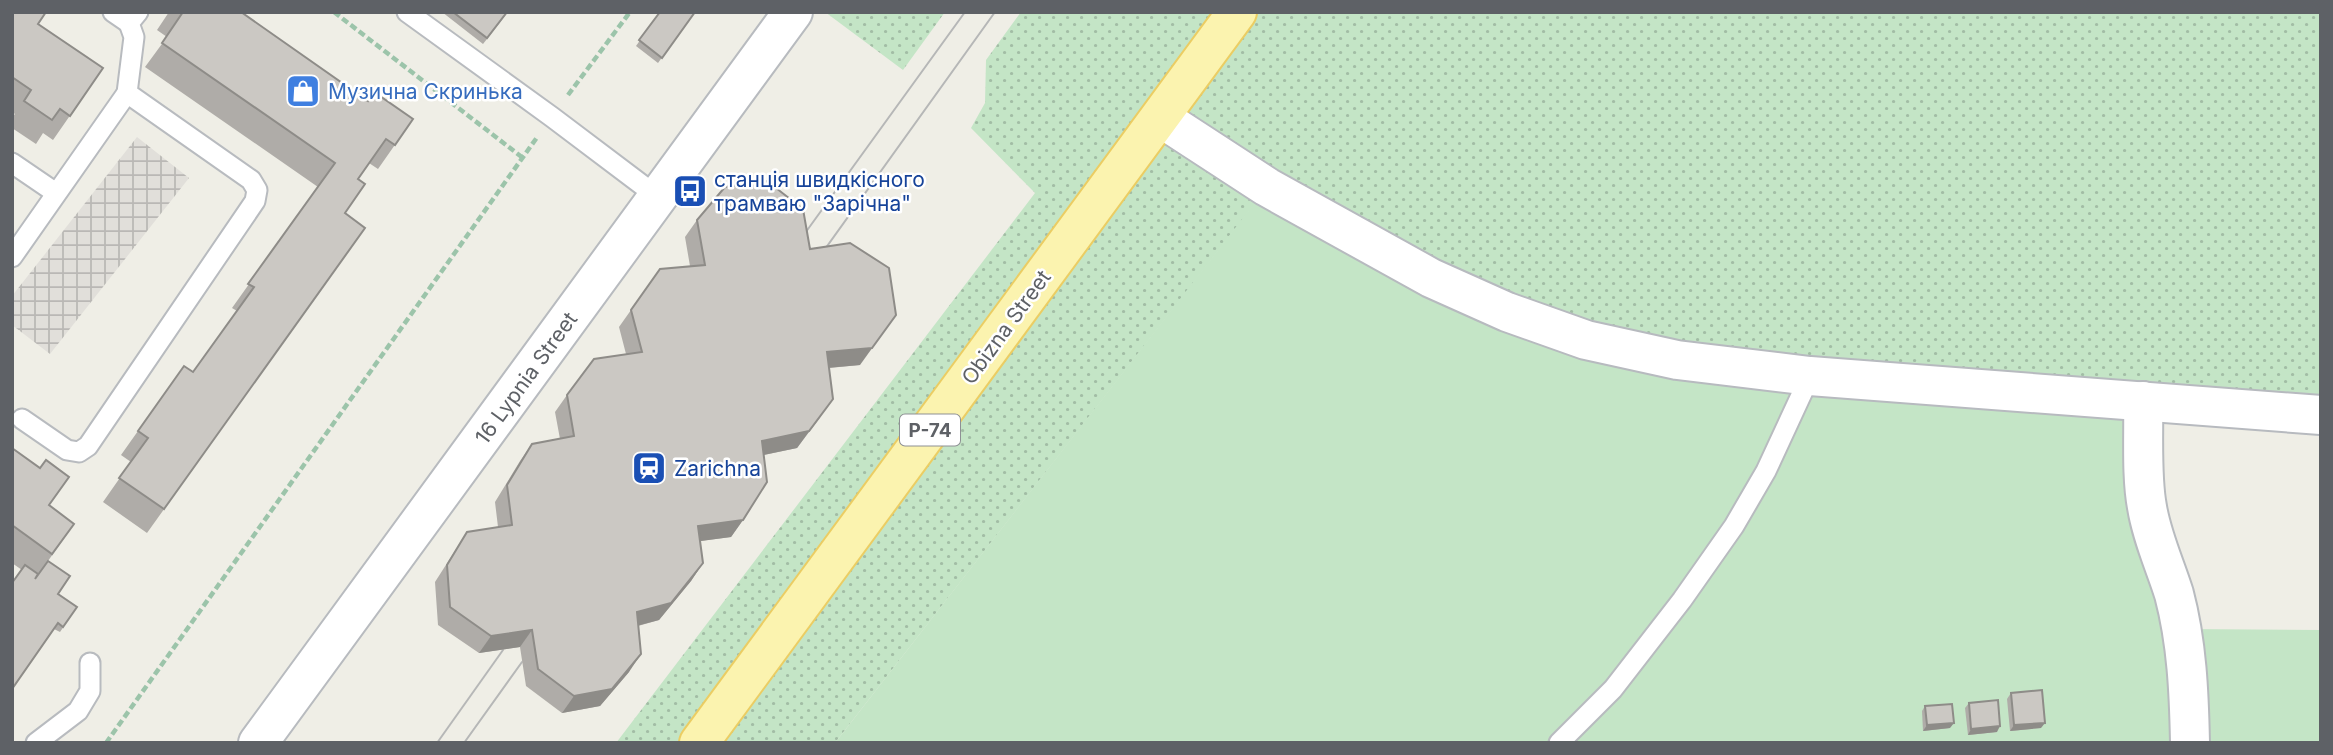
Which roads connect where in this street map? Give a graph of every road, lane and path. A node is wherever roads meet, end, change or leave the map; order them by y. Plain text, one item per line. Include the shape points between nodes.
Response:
1 (334, 12) edge
2 (407, 12) edge
3 (631, 12) edge
4 (793, 12) edge
5 (1237, 12) edge
6 (127, 16) edge
7 (127, 93) junction
8 (552, 117) junction
9 (1161, 118) junction
10 (523, 158) junction
11 (12, 163) edge
12 (56, 193) junction
13 (658, 197) junction
14 (12, 257) edge
15 (1810, 376) junction
16 (2143, 401) junction
17 (2321, 415) edge
18 (22, 419) dead end
19 (90, 663) dead end
20 (36, 743) edge
21 (106, 743) edge
22 (258, 743) edge
23 (699, 743) edge
24 (1559, 743) edge
25 (2190, 743) edge

1 - 10 path
2 - 8 lane
3 - 8 path
4 - 13 street, 16 Lypnia Street
5 - 9 main road, Obizna Street / Р-74
6 - 7 lane via 134,37
7 - 12 lane
7 - 18 lane via 251,180 257,190 255,201 88,446 79,452 67,450
8 - 10 path
8 - 13 lane
9 - 15 street via 1267,187 1374,248 1507,312 1587,341 1677,360
9 - 23 main road, Obizna Street / Р-74
10 - 21 path
11 - 12 lane
12 - 14 lane
13 - 22 street, 16 Lypnia Street
15 - 16 street
15 - 24 lane via 1766,471 1734,526 1613,689
16 - 17 street
16 - 25 street via 2146,505 2182,629
19 - 20 lane via 90,691 78,711

